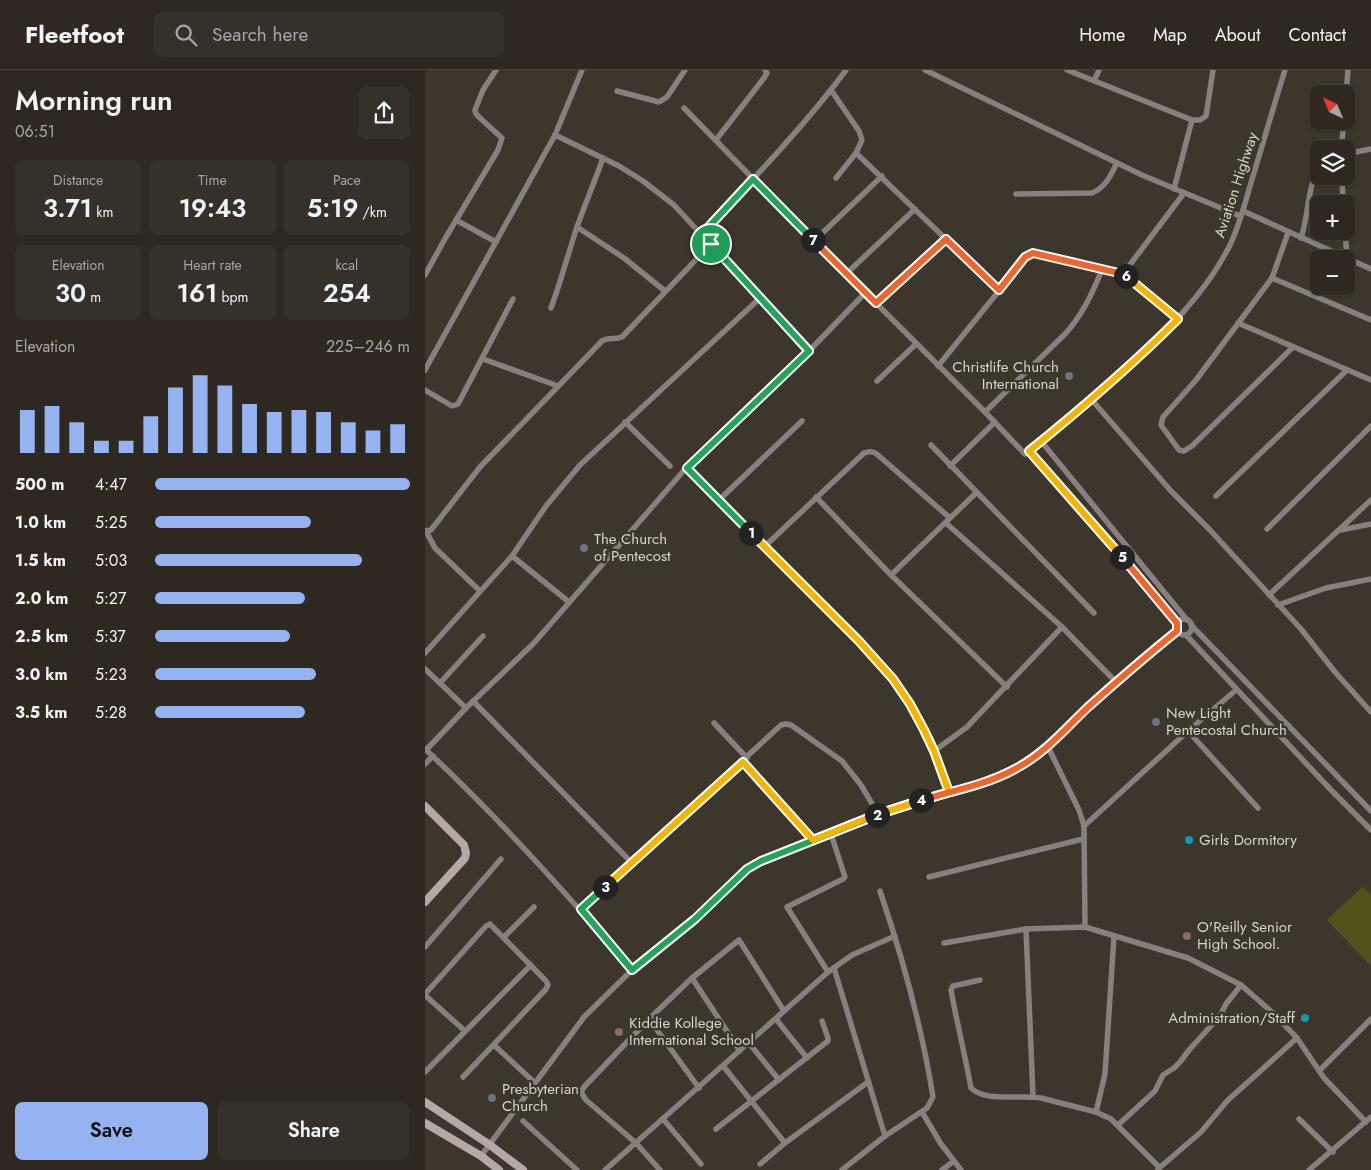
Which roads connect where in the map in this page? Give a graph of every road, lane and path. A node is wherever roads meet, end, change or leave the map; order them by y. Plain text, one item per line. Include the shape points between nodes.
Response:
1 (496, 70) edge
2 (582, 70) edge
3 (685, 70) edge
4 (765, 70) edge
5 (846, 70) edge
6 (925, 70) edge
7 (1067, 70) edge
8 (1099, 70) edge
9 (1213, 70) edge
10 (1285, 70) edge
11 (1349, 70) edge
12 (1094, 82) junction
13 (1347, 85) edge
14 (831, 90) junction
15 (617, 91) dead end
16 (684, 108) dead end
17 (1192, 120) junction
18 (555, 135) junction
19 (716, 140) junction
20 (1371, 149) edge
21 (1355, 152) edge
22 (856, 153) junction
23 (603, 158) junction
24 (1117, 163) junction
25 (882, 176) junction
26 (836, 178) dead end
27 (753, 179) junction
28 (1311, 185) edge
29 (1174, 189) junction
30 (1184, 193) junction
31 (1016, 194) dead end
32 (915, 209) junction
33 (1242, 214) junction
34 (456, 220) junction
35 (577, 226) junction
36 (1288, 232) junction
37 (702, 234) junction
38 (1301, 238) junction
39 (946, 239) junction
40 (814, 241) junction
41 (497, 242) junction
42 (711, 244) junction
43 (1329, 250) edge
44 (1355, 262) edge
45 (1102, 269) junction
46 (1371, 269) edge
47 (846, 274) junction
48 (1123, 274) junction
49 (425, 275) edge
50 (1272, 278) junction
51 (999, 290) junction
52 (665, 291) junction
53 (865, 293) junction
54 (760, 298) junction
55 (513, 299) dead end
56 (876, 303) junction
57 (551, 308) dead end
58 (1178, 319) junction
59 (1371, 320) edge
60 (1239, 324) junction
61 (916, 344) junction
62 (1293, 346) junction
63 (809, 351) junction
64 (483, 359) junction
65 (938, 366) junction
66 (425, 370) edge
67 (1347, 370) junction
68 (1371, 380) edge
69 (877, 381) dead end
70 (558, 386) junction
71 (425, 390) edge
72 (1091, 400) junction
73 (985, 412) junction
74 (802, 421) dead end
75 (625, 422) junction
76 (995, 422) junction
77 (1371, 426) edge
78 (1041, 441) junction
79 (931, 445) dead end
80 (1027, 453) junction
81 (670, 466) dead end
82 (950, 466) junction
83 (687, 468) junction
84 (976, 493) junction
85 (1216, 496) dead end
86 (816, 497) junction
87 (719, 500) junction
88 (1371, 500) edge
89 (948, 520) junction
90 (1371, 524) edge
91 (1267, 529) dead end
92 (1341, 530) junction
93 (425, 531) edge
94 (765, 547) junction
95 (511, 556) junction
96 (891, 575) junction
97 (1371, 579) edge
98 (480, 591) junction
99 (1269, 595) junction
100 (569, 602) junction
101 (1278, 605) junction
102 (1094, 613) dead end
103 (1187, 620) junction
104 (1177, 623) junction
105 (1191, 625) junction
106 (1062, 627) junction
107 (1177, 631) junction
108 (1185, 635) junction
109 (483, 636) dead end
110 (425, 653) edge
111 (425, 669) edge
112 (1116, 682) junction
113 (440, 683) junction
114 (1007, 687) junction
115 (1237, 690) junction
116 (473, 701) junction
117 (466, 708) junction
118 (1371, 712) edge
119 (714, 723) dead end
120 (1188, 731) junction
121 (1049, 747) junction
122 (425, 750) edge
123 (934, 751) junction
124 (433, 756) junction
125 (745, 760) junction
126 (425, 764) edge
127 (949, 792) junction
128 (425, 806) edge
129 (1258, 808) dead end
130 (1371, 811) edge
131 (878, 814) junction
132 (1084, 826) junction
133 (1371, 830) edge
134 (831, 834) junction
135 (1083, 839) junction
136 (813, 840) junction
137 (501, 859) dead end
138 (631, 862) junction
139 (929, 877) dead end
140 (880, 891) dead end
141 (425, 902) edge
142 (534, 907) dead end
143 (581, 909) junction
144 (1085, 927) junction
145 (1026, 928) junction
146 (895, 936) junction
147 (1114, 936) junction
148 (504, 937) junction
149 (944, 943) dead end
150 (426, 944) edge
151 (531, 965) junction
152 (632, 970) junction
153 (831, 970) junction
154 (692, 978) junction
155 (980, 980) dead end
156 (1241, 985) junction
157 (784, 1011) junction
158 (649, 1019) junction
159 (776, 1019) junction
160 (1371, 1019) edge
161 (822, 1021) dead end
162 (465, 1031) junction
163 (1297, 1038) junction
164 (749, 1043) junction
165 (495, 1046) junction
166 (740, 1051) junction
167 (807, 1058) junction
168 (723, 1067) junction
169 (1320, 1070) junction
170 (425, 1072) edge
171 (463, 1078) dead end
172 (779, 1080) junction
173 (868, 1082) junction
174 (535, 1083) junction
175 (699, 1088) junction
176 (1033, 1096) junction
177 (425, 1102) edge
178 (751, 1102) junction
179 (922, 1112) junction
180 (1096, 1112) junction
181 (1371, 1117) edge
182 (663, 1119) junction
183 (1299, 1119) dead end
184 (523, 1121) dead end
185 (1366, 1122) junction
186 (425, 1123) edge
187 (1118, 1125) junction
188 (716, 1129) dead end
189 (885, 1136) junction
190 (636, 1143) junction
191 (785, 1143) junction
192 (490, 1145) junction
193 (1333, 1152) junction
194 (481, 1156) junction
195 (954, 1161) junction
196 (701, 1164) dead end
197 (760, 1164) dead end
198 (1158, 1169) edge
199 (499, 1170) edge
200 (523, 1170) edge
201 (577, 1170) edge
202 (605, 1170) edge
203 (660, 1170) edge
204 (843, 1170) edge
205 (942, 1170) edge
206 (961, 1170) edge
207 (1309, 1170) edge

1 - 34 street via 475,110 481,120 503,138
2 - 18 street
3 - 15 street via 667,97 659,102
4 - 19 street via 764,78
5 - 14 street
6 - 24 street
7 - 12 street
8 - 12 street
9 - 17 street via 1206,116
10 - 33 street, Aviation Highway
11 - 13 street
12 - 17 street
14 - 22 street via 859,131 862,140
14 - 27 street
16 - 19 street
17 - 29 street
18 - 23 street
18 - 41 street
19 - 27 street
20 - 21 street
22 - 25 street
22 - 26 street
23 - 35 street
23 - 37 street via 643,181 674,205
24 - 29 street
24 - 31 street via 1106,184 1092,194
25 - 32 street
25 - 40 street
27 - 37 street
27 - 40 street
28 - 38 street
29 - 30 street
30 - 33 street
30 - 48 street
32 - 39 street
32 - 47 street
33 - 36 street
33 - 58 street, Aviation Highway via 1216,269
34 - 41 street
34 - 49 street
35 - 52 street
35 - 57 street
36 - 38 street
36 - 50 street
37 - 42 street
38 - 43 street
39 - 51 street
39 - 56 street
40 - 47 street
41 - 66 street
42 - 52 street
42 - 54 street
44 - 46 street
45 - 48 street
45 - 51 street via 1033,253 1025,257
45 - 73 street via 1093,293 1071,328
47 - 53 street
48 - 58 street
50 - 59 street
50 - 60 street
51 - 65 street
52 - 70 street via 622,337 602,341
53 - 56 street
53 - 63 street
54 - 63 street
54 - 75 street
55 - 64 street
56 - 61 street
58 - 72 street, Aviation Highway
60 - 62 street
60 - 62 street via 1163,417 1161,425 1179,450 1192,446
61 - 65 street
61 - 69 street
62 - 67 street
63 - 83 street
64 - 70 street
64 - 71 street via 456,406
65 - 73 street
67 - 68 street
67 - 85 street
70 - 93 street via 480,467 431,530
72 - 78 street, Aviation Highway
72 - 99 street
73 - 76 street
74 - 87 street
75 - 81 street
75 - 95 street via 580,465 545,506
76 - 80 street
76 - 82 street
77 - 91 street
78 - 80 street, Aviation Highway
78 - 103 street
79 - 82 street
80 - 104 street via 1127,562
82 - 84 street
83 - 87 street
83 - 100 street
84 - 89 street
84 - 102 street
86 - 89 street via 870,451 875,452
86 - 94 street
86 - 96 street
87 - 94 street
88 - 92 street
89 - 96 street
89 - 106 street
90 - 92 street
92 - 99 street
93 - 98 street via 435,548
94 - 123 street via 893,679
95 - 98 street
95 - 100 street
96 - 114 street
97 - 101 street via 1326,588
98 - 110 street
99 - 101 street
100 - 116 street via 534,643
101 - 118 street
103 - 104 street
103 - 105 street
104 - 107 street
105 - 108 street via 1191,630
105 - 130 street
106 - 112 street
106 - 114 street
107 - 108 street
107 - 112 street
108 - 115 street
109 - 113 street
111 - 113 street
112 - 121 street
113 - 117 street
114 - 123 street via 967,727
115 - 120 street
115 - 133 street
116 - 117 street
116 - 138 street
117 - 122 street
119 - 125 street
120 - 129 street
120 - 132 street
121 - 127 street via 1001,776
121 - 132 street
122 - 124 street
123 - 127 street
124 - 126 street
124 - 143 street
125 - 131 street via 781,725 791,725 842,761
125 - 136 street
125 - 138 street
127 - 131 street
128 - 141 main road via 464,845 466,853
131 - 134 street
132 - 135 street
134 - 136 street
134 - 153 street via 845,877 787,907
135 - 139 street
135 - 144 street
136 - 152 street via 747,869 695,919
137 - 150 street
138 - 143 street
140 - 146 street
142 - 148 street
143 - 152 street
144 - 145 street
144 - 147 street
145 - 149 street
145 - 176 street
146 - 153 street via 852,954
146 - 179 street via 918,1016 933,1097
147 - 156 street via 1188,958
147 - 180 street via 1105,1074
148 - 151 street
148 - 162 street via 490,924 486,926 425,994
151 - 162 street
151 - 165 street via 548,985
152 - 174 street via 584,1017
153 - 157 street
153 - 173 street
154 - 157 street via 739,940
154 - 158 street
154 - 166 street
155 - 176 street via 953,986 951,990 971,1088 980,1095
156 - 163 street
156 - 187 street via 1220,1016 1180,1062 1163,1076 1155,1091
157 - 159 street
158 - 175 street
158 - 190 street via 581,1092
159 - 164 street
159 - 167 street
160 - 169 street
161 - 167 street via 829,1040
162 - 170 street
163 - 169 street
163 - 198 street via 1228,1100 1201,1132
164 - 166 street
164 - 172 street
165 - 171 street
165 - 174 street
166 - 168 street
167 - 172 street
168 - 175 street
168 - 178 street
169 - 185 street via 1329,1084
172 - 178 street
173 - 189 street
173 - 191 street
174 - 192 street
175 - 182 street
176 - 180 street
177 - 192 main road
178 - 188 street
178 - 191 street
179 - 189 street
179 - 195 street
180 - 187 street
181 - 185 street
182 - 190 street
182 - 196 street
183 - 193 street
184 - 201 street
185 - 193 street
186 - 194 main road
187 - 198 street
189 - 204 street
190 - 202 street
190 - 203 street
191 - 197 street
192 - 194 street
192 - 200 main road
193 - 207 street
194 - 199 main road
195 - 205 street
195 - 206 street

